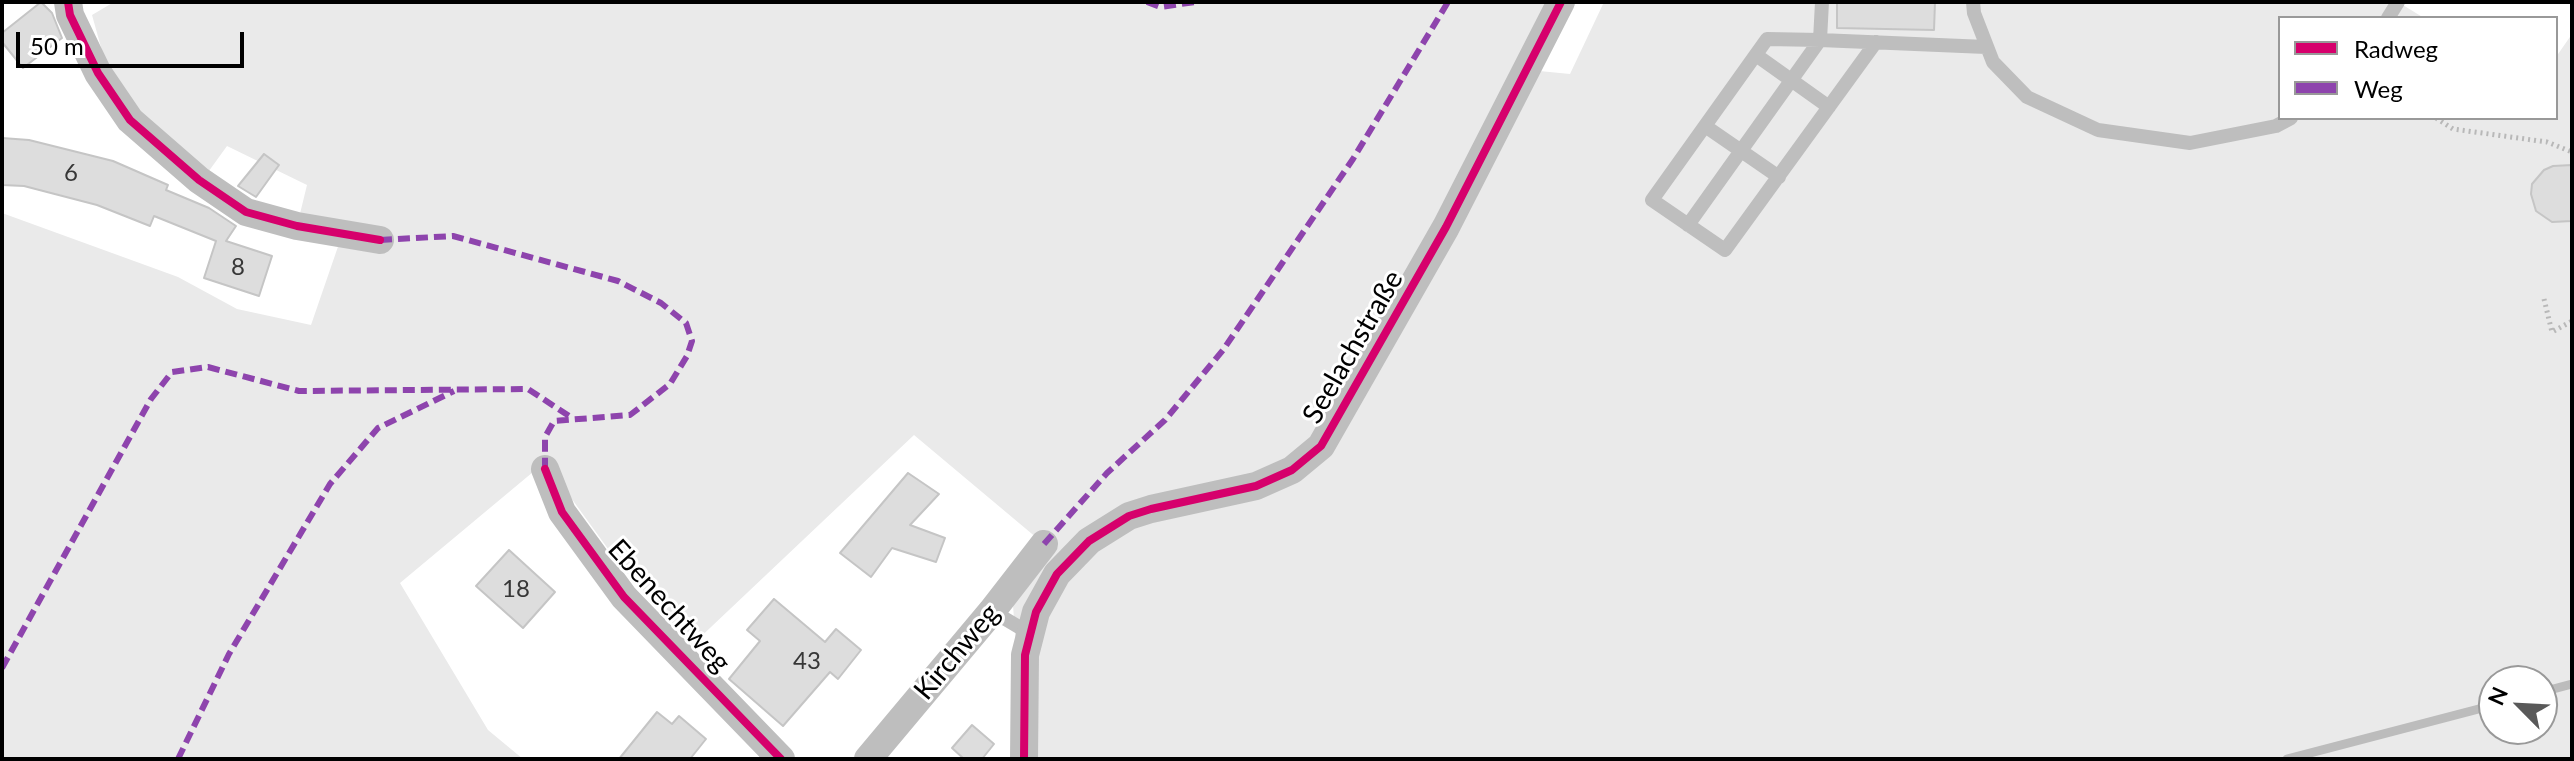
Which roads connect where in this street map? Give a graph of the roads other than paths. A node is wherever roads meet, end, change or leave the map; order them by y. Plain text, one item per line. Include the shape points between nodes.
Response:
1 (68, 2) edge
2 (1561, 2) edge
3 (1822, 2) edge
4 (1973, 2) edge
5 (1820, 40) junction
6 (1876, 42) junction
7 (1986, 47) junction
8 (1756, 55) junction
9 (1791, 80) junction
10 (1829, 107) junction
11 (2287, 120) edge
12 (1705, 126) junction
13 (1741, 151) junction
14 (1779, 177) junction
15 (1688, 225) junction
16 (380, 240) dead end
17 (545, 469) dead end
18 (1044, 544) dead end
19 (992, 611) junction
20 (1029, 633) junction
21 (781, 759) edge
22 (868, 759) edge
23 (1024, 759) edge

1 - 16 street via 98,73 130,120 199,180 246,212
2 - 20 street, Seelachstraße via 1446,227 1321,446 1292,470 1256,486 1151,509 1108,527 1057,574
3 - 5 lane
4 - 7 lane
5 - 6 lane
5 - 8 lane via 1767,39
5 - 9 lane
6 - 7 lane
6 - 10 lane
7 - 11 lane via 1993,62 2027,97 2098,130 2190,143
8 - 9 lane
8 - 12 lane
9 - 10 lane
9 - 13 lane
10 - 14 lane
12 - 13 lane
12 - 15 lane via 1652,200
13 - 14 lane
13 - 15 lane
14 - 15 lane via 1725,250
17 - 21 street, Ebenechtweg via 562,512 624,597
18 - 19 street, Kirchweg
19 - 20 lane
19 - 22 street, Kirchweg
20 - 23 street, Seelachstraße

